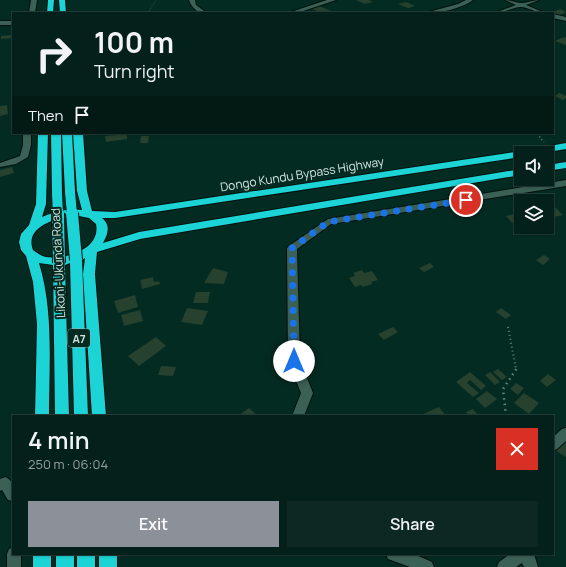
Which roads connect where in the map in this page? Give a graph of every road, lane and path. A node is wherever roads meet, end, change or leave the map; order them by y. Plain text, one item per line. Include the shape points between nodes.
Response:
1 (34, 0) edge
2 (51, 0) edge
3 (62, 0) edge
4 (156, 0) edge
5 (192, 0) edge
6 (333, 0) edge
7 (470, 0) edge
8 (508, 0) edge
9 (536, 0) edge
10 (519, 5) junction
11 (32, 12) edge
12 (50, 12) edge
13 (63, 12) edge
14 (149, 12) edge
15 (203, 12) edge
16 (294, 12) edge
17 (432, 12) edge
18 (500, 12) edge
19 (539, 12) edge
20 (554, 16) edge
21 (566, 19) edge
22 (0, 23) edge
23 (12, 23) edge
24 (27, 134) edge
25 (43, 134) edge
26 (56, 134) edge
27 (67, 134) edge
28 (78, 134) edge
29 (539, 134) edge
30 (545, 142) dead end
31 (566, 146) edge
32 (554, 148) edge
33 (514, 155) edge
34 (0, 165) edge
35 (566, 165) edge
36 (554, 167) edge
37 (514, 173) edge
38 (566, 183) edge
39 (88, 214) junction
40 (34, 227) junction
41 (92, 250) junction
42 (31, 254) junction
43 (508, 327) dead end
44 (42, 415) edge
45 (62, 415) edge
46 (81, 415) edge
47 (99, 415) edge
48 (298, 415) edge
49 (506, 415) edge
50 (566, 433) edge
51 (554, 444) edge
52 (0, 485) edge
53 (12, 494) edge
54 (14, 555) edge
55 (42, 555) edge
56 (65, 555) edge
57 (86, 555) edge
58 (108, 555) edge
59 (397, 555) edge
60 (521, 555) edge
61 (527, 555) edge
62 (14, 567) edge
63 (42, 567) edge
64 (65, 567) edge
65 (86, 567) edge
66 (108, 567) edge
67 (427, 567) edge
68 (504, 567) edge
69 (531, 567) edge

1 - 11 street
2 - 12 highway
3 - 13 highway
4 - 14 path
5 - 15 street via 194,6
6 - 16 street
7 - 17 street
8 - 10 street
9 - 10 street
10 - 18 street
10 - 19 street
20 - 21 street
22 - 23 street
24 - 34 street via 24,157
25 - 40 highway via 41,204
26 - 45 highway, Likoni-Ukunda Road / A7, bridge
27 - 46 highway, Likoni-Ukunda Road / A7, bridge via 76,260
28 - 39 highway via 82,191
29 - 30 path
31 - 32 highway
33 - 39 highway, Dongo Kundu Bypass Highway via 115,215
35 - 36 highway
37 - 41 highway via 139,236
38 - 48 street via 328,222 292,248 294,361 307,393
39 - 40 highway via 60,214
39 - 41 highway via 98,219 104,231
40 - 42 highway via 26,241 27,250
41 - 42 highway via 71,260 55,262 40,260
41 - 47 highway via 89,274
42 - 44 highway via 39,282 43,324
43 - 49 path via 517,368 503,389
50 - 51 street
52 - 53 street via 5,483
54 - 62 street
55 - 63 highway
56 - 64 highway
57 - 65 highway
58 - 66 highway
59 - 67 street
60 - 68 street
61 - 69 street

